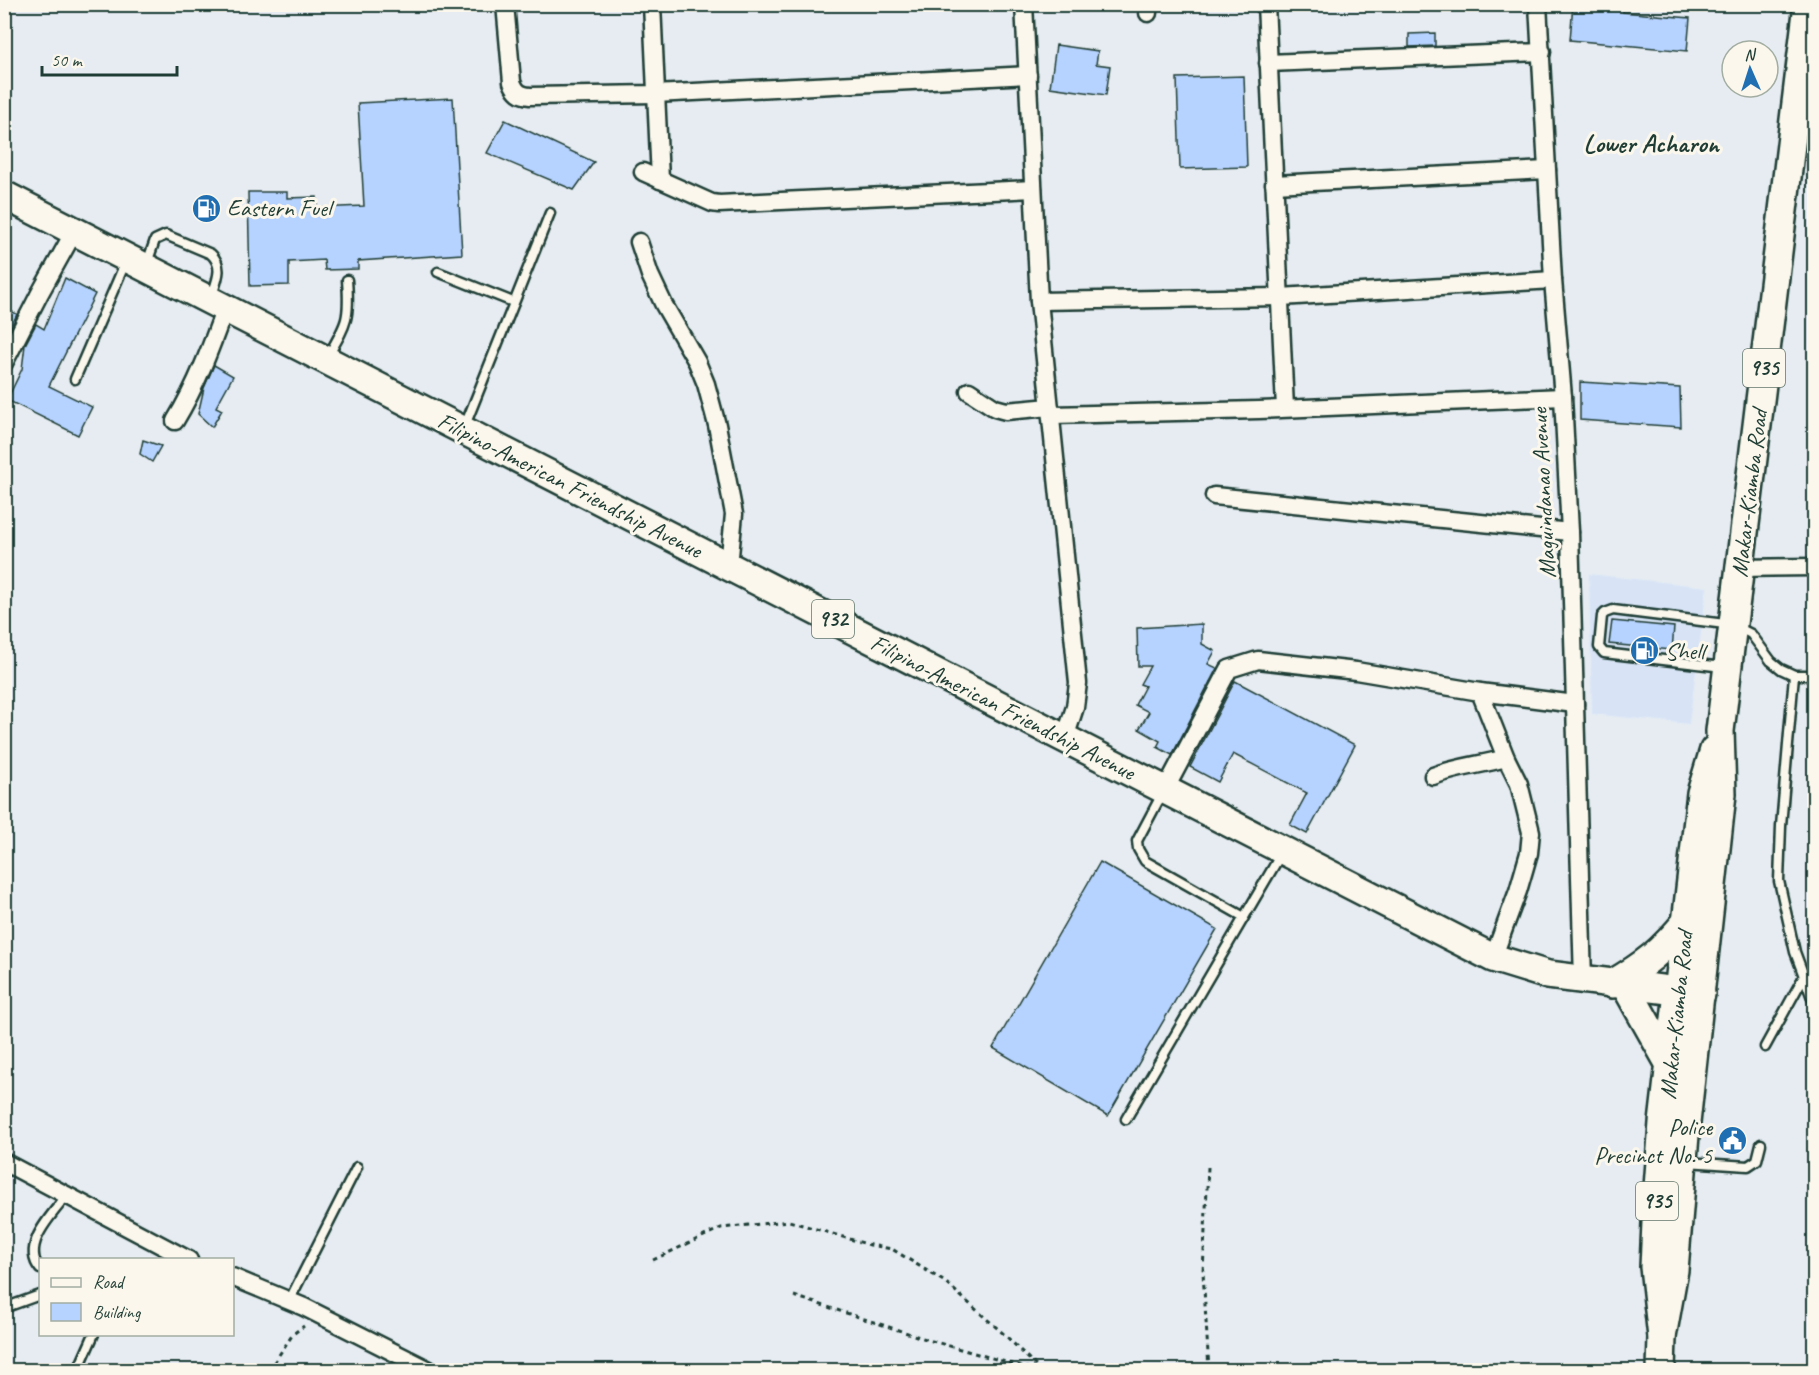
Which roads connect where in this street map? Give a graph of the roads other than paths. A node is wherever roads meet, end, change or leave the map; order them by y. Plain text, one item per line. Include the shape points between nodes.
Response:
1 (505, 4) edge
2 (652, 4) edge
3 (1024, 4) edge
4 (1266, 4) edge
5 (1538, 4) edge
6 (1808, 12) edge
7 (1542, 51) junction
8 (1269, 63) junction
9 (1028, 75) junction
10 (655, 94) junction
11 (1547, 170) junction
12 (643, 172) dead end
13 (660, 180) junction
14 (1274, 184) junction
15 (1033, 189) junction
16 (4, 195) edge
17 (550, 213) dead end
18 (75, 230) junction
19 (639, 242) dead end
20 (136, 262) junction
21 (438, 272) dead end
22 (347, 280) dead end
23 (1553, 280) junction
24 (1281, 297) junction
25 (1039, 301) junction
26 (513, 302) junction
27 (218, 304) junction
28 (327, 359) junction
29 (4, 363) edge
30 (75, 379) dead end
31 (969, 391) dead end
32 (1563, 397) junction
33 (1285, 408) junction
34 (1051, 411) junction
35 (175, 421) dead end
36 (463, 431) junction
37 (1214, 496) dead end
38 (1570, 532) junction
39 (729, 566) junction
40 (1815, 567) edge
41 (1740, 568) junction
42 (1733, 625) junction
43 (1728, 668) junction
44 (1794, 675) junction
45 (1815, 675) edge
46 (1480, 692) junction
47 (1575, 704) junction
48 (1720, 731) junction
49 (1065, 738) junction
50 (1506, 759) junction
51 (1433, 776) dead end
52 (1165, 790) junction
53 (1283, 851) junction
54 (1244, 917) junction
55 (1686, 922) junction
56 (1493, 958) junction
57 (1803, 978) junction
58 (1583, 981) junction
59 (1618, 985) junction
60 (1690, 993) junction
61 (1815, 1003) edge
62 (1764, 1047) dead end
63 (1670, 1065) junction
64 (1126, 1119) dead end
65 (1761, 1144) dead end
66 (1683, 1161) junction
67 (4, 1162) edge
68 (357, 1167) dead end
69 (67, 1195) junction
70 (185, 1258) edge
71 (39, 1267) edge
72 (234, 1278) edge
73 (39, 1295) edge
74 (289, 1301) junction
75 (4, 1308) edge
76 (94, 1336) edge
77 (1662, 1337) junction
78 (78, 1371) edge
79 (429, 1371) edge
80 (1661, 1371) edge

1 - 10 street via 512,82 521,95
2 - 10 street
3 - 9 street
4 - 8 street
5 - 7 street, Maguindanao Avenue
6 - 41 main road, Makar-Kiamba Road / 935
7 - 8 street
7 - 11 street, Maguindanao Avenue
8 - 14 street
9 - 10 street
9 - 15 street
10 - 13 street
11 - 14 street
11 - 23 street, Maguindanao Avenue
12 - 13 street
13 - 15 street via 719,204
14 - 24 street
15 - 25 street
16 - 18 main road, Filipino-American Friendship Avenue / 932
17 - 26 lane
18 - 20 main road, Filipino-American Friendship Avenue / 932
18 - 29 street
19 - 39 street via 650,275 697,362 709,394 734,514
20 - 27 main road, Filipino-American Friendship Avenue / 932
20 - 27 lane via 155,240 166,235 211,254 220,270
20 - 30 lane
21 - 26 lane
22 - 28 lane via 347,319
23 - 24 street
23 - 32 street, Maguindanao Avenue
24 - 25 street
24 - 33 street
25 - 34 street
26 - 36 lane
27 - 28 main road, Filipino-American Friendship Avenue / 932
27 - 35 street via 206,361
28 - 36 main road, Filipino-American Friendship Avenue / 932
31 - 34 street via 994,408 1006,411
32 - 33 street
32 - 38 street, Maguindanao Avenue
33 - 34 street
34 - 49 street via 1078,683
36 - 39 main road, Filipino-American Friendship Avenue / 932
37 - 38 street
38 - 47 street, Maguindanao Avenue
39 - 49 main road, Filipino-American Friendship Avenue / 932
40 - 41 street
41 - 42 main road, Makar-Kiamba Road / 935
42 - 43 main road, Makar-Kiamba Road / 935
42 - 43 lane via 1613,610 1601,620 1599,647 1604,653
42 - 44 lane via 1751,634 1771,661
43 - 48 main road, Makar-Kiamba Road / 935
44 - 45 lane
44 - 57 lane via 1779,881
46 - 47 street
46 - 50 street
46 - 52 street via 1356,670 1257,660 1240,664 1229,669
47 - 58 street, Maguindanao Avenue
48 - 55 main road, Makar-Kiamba Road / 935 via 1701,793
48 - 60 main road, Makar-Kiamba Road / 935 via 1722,794
49 - 52 main road, Filipino-American Friendship Avenue / 932
50 - 51 street
50 - 56 street via 1518,784 1531,831 1521,882
52 - 53 main road, Filipino-American Friendship Avenue / 932
52 - 54 lane via 1137,842 1141,855 1145,861
53 - 54 lane
53 - 56 main road, Filipino-American Friendship Avenue / 932
54 - 64 lane
55 - 59 main road via 1665,947
55 - 60 main road, Makar-Kiamba Road / 935
56 - 58 main road, Filipino-American Friendship Avenue / 932 via 1539,973
57 - 61 lane
57 - 62 lane
58 - 59 main road, Filipino-American Friendship Avenue / 932
59 - 60 main road, Filipino-American Friendship Avenue / 932
59 - 63 main road via 1655,1035
60 - 63 main road, Makar-Kiamba Road / 935
60 - 66 main road, Makar-Kiamba Road / 935
63 - 77 main road, Makar-Kiamba Road / 935 via 1654,1267
65 - 66 lane via 1757,1160 1748,1166
66 - 77 main road, Makar-Kiamba Road / 935 via 1674,1270
67 - 69 street
68 - 74 lane
69 - 70 street
69 - 71 lane via 33,1247
72 - 74 street
73 - 75 lane
74 - 79 street
76 - 78 lane
77 - 80 main road, Makar-Kiamba Road / 935

